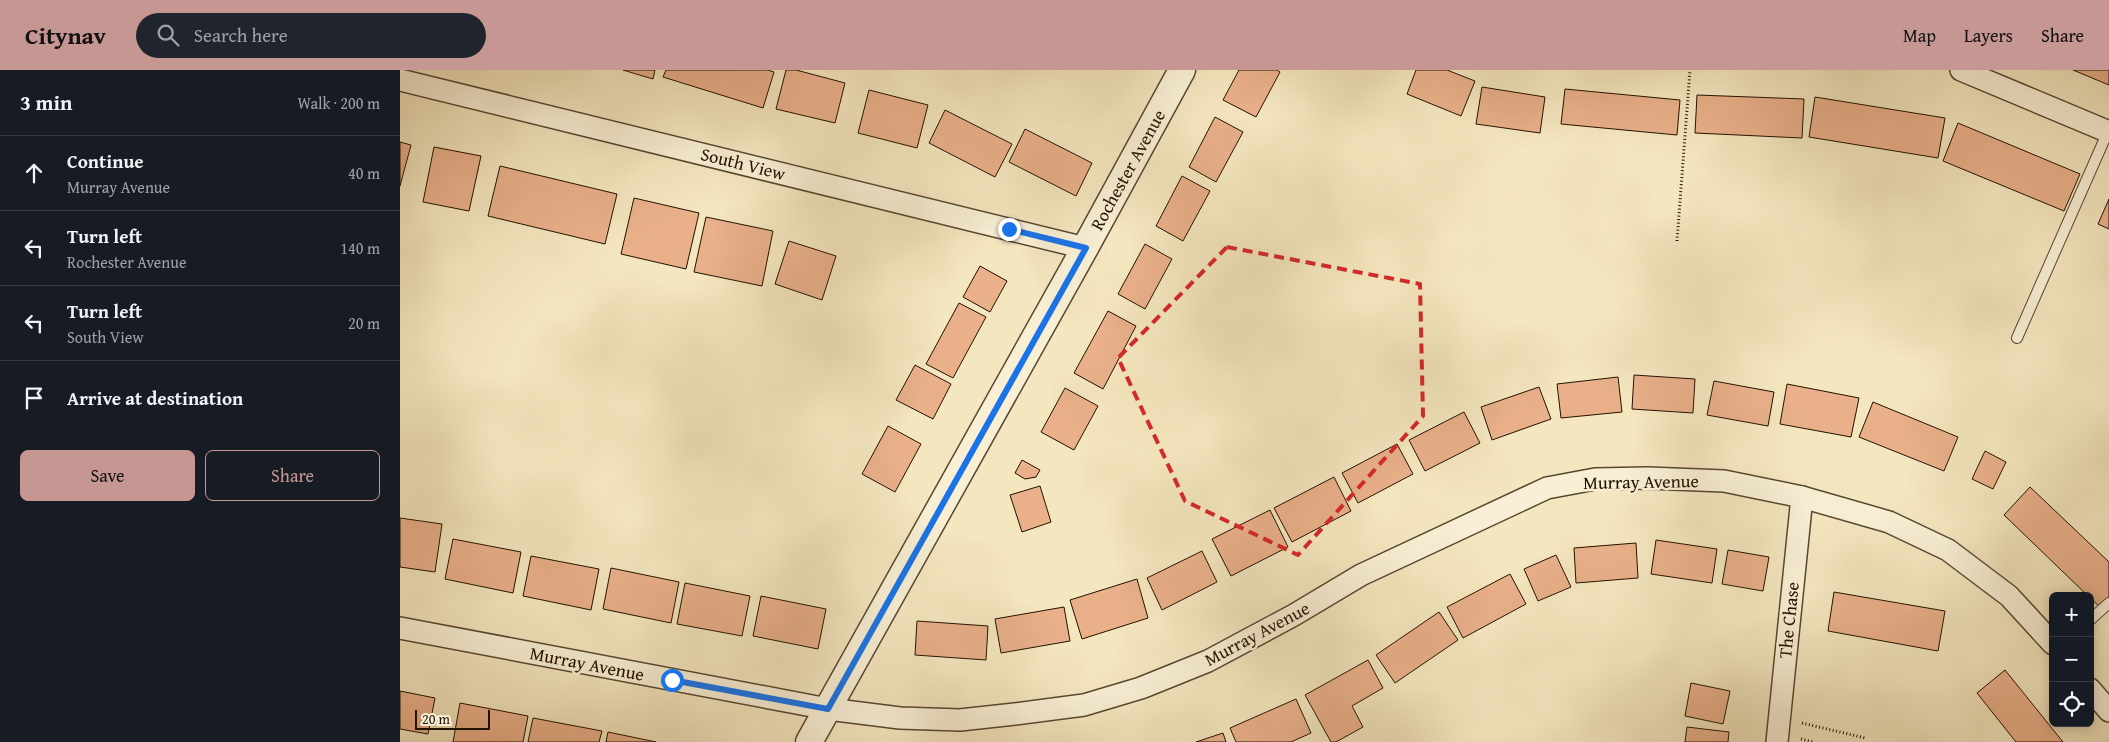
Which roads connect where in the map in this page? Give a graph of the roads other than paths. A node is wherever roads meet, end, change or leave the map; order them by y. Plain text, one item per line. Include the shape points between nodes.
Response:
1 (1182, 70) edge
2 (1961, 70) edge
3 (400, 80) edge
4 (2108, 130) edge
5 (1086, 248) junction
6 (2017, 338) dead end
7 (1802, 497) junction
8 (2109, 603) edge
9 (2094, 616) edge
10 (400, 628) edge
11 (2049, 640) edge
12 (2094, 694) edge
13 (828, 709) junction
14 (2109, 712) edge
15 (809, 742) edge
16 (1778, 742) edge

1 - 5 street, Rochester Avenue
2 - 4 street
3 - 5 street, South View
4 - 6 lane
5 - 13 street, Rochester Avenue
7 - 11 street, Murray Avenue via 1889,522 1948,550 2009,596
7 - 13 street, Murray Avenue via 1724,481 1648,478 1595,478 1547,488 1361,575 1208,661 1141,688 1084,705 960,720 900,718
7 - 16 street, The Chase
8 - 9 lane
10 - 13 street, Murray Avenue
12 - 14 street
13 - 15 street, Rochester Avenue

